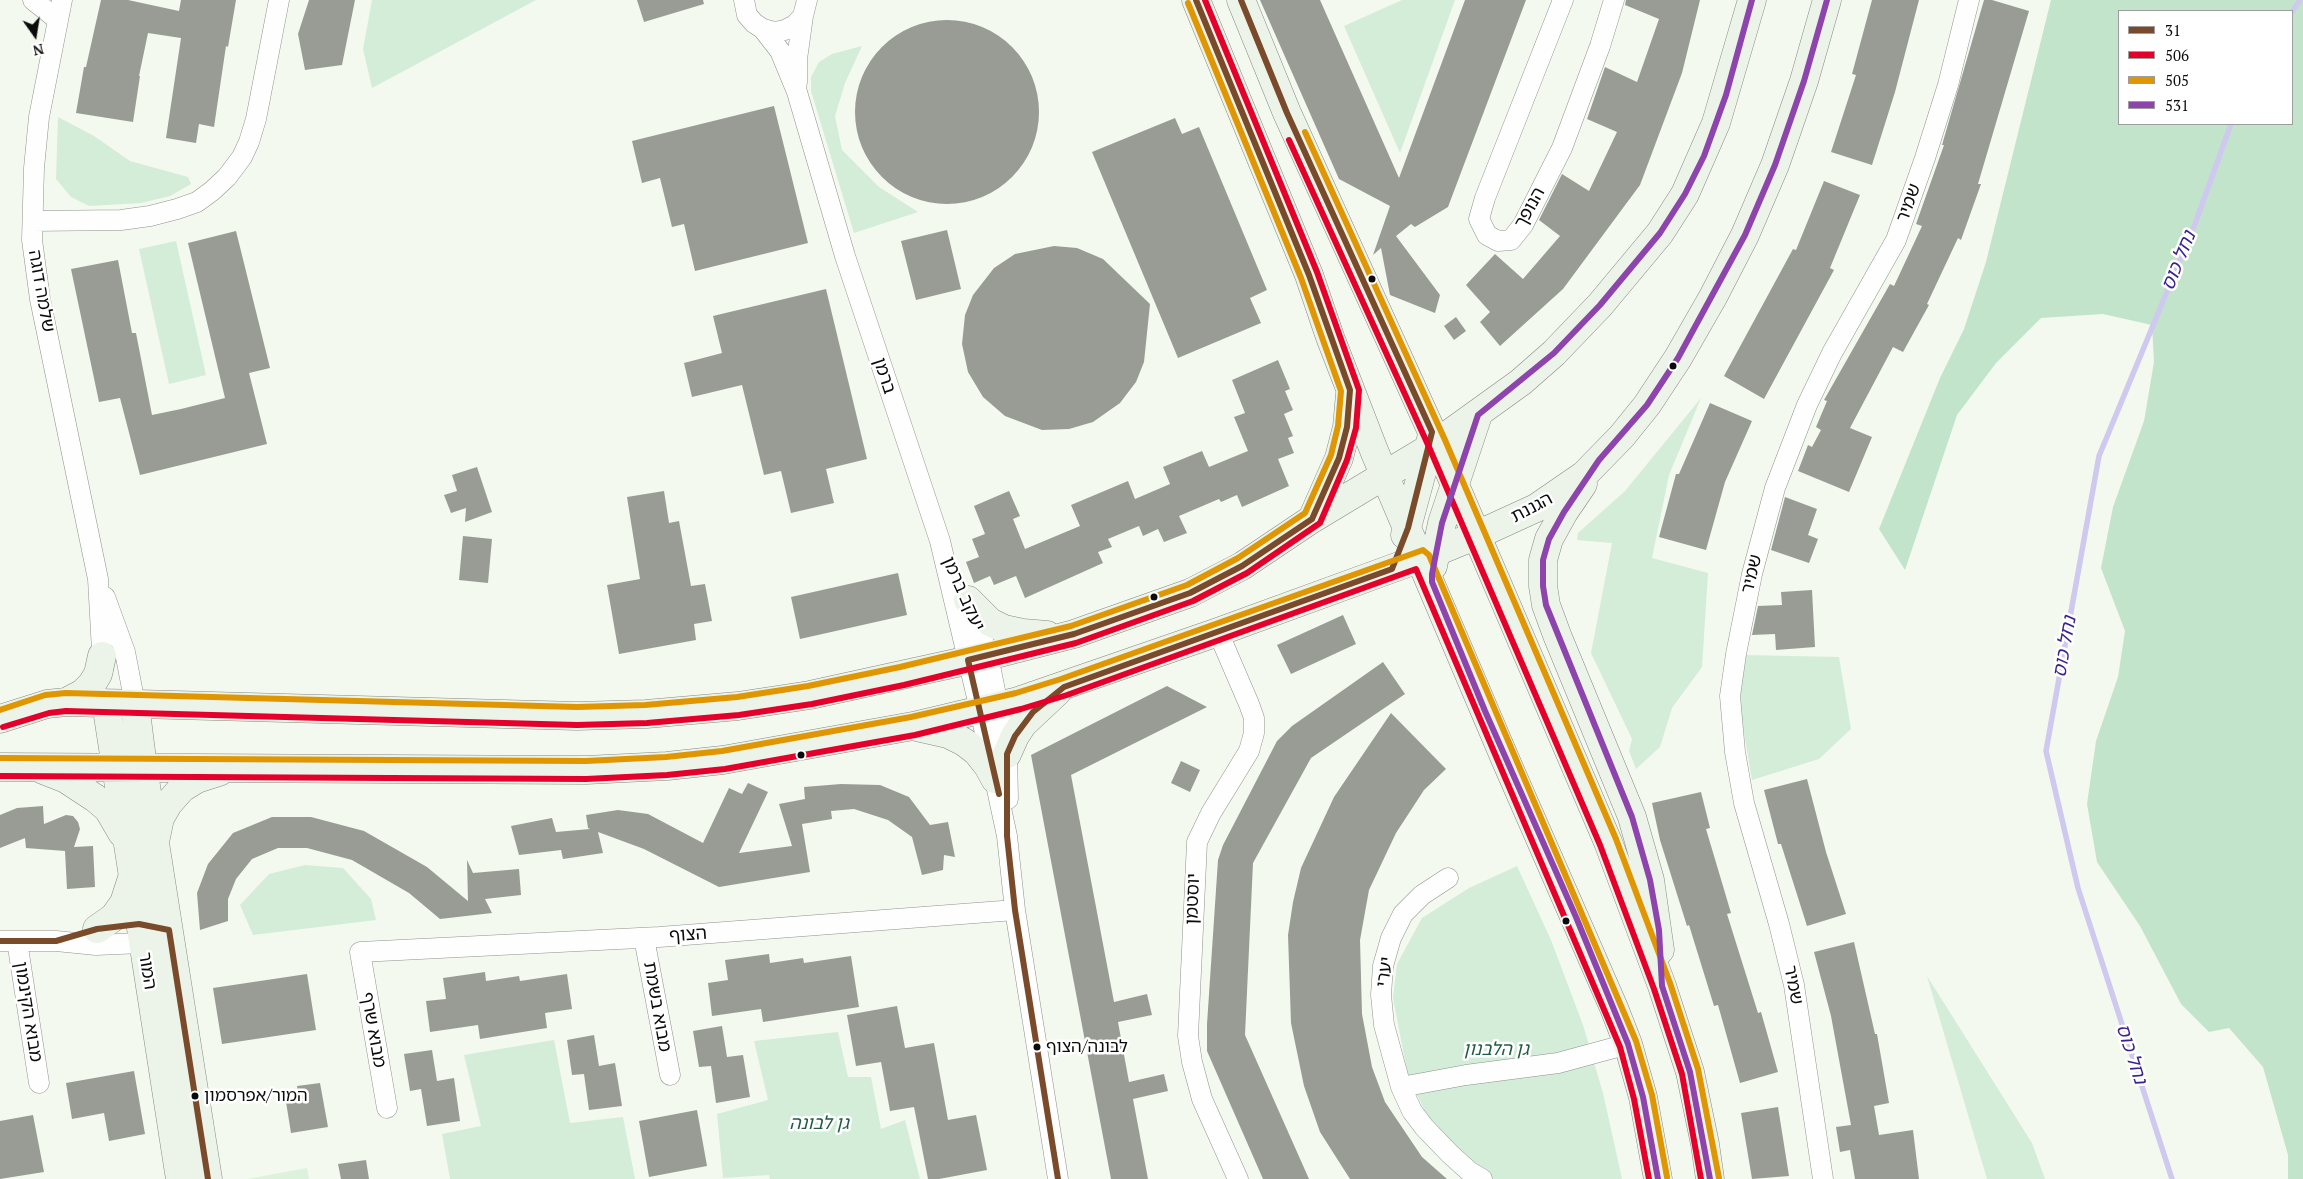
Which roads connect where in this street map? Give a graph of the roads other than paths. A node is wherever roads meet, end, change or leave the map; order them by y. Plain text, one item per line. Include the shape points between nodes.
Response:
1 (33, 0) edge
2 (62, 0) edge
3 (279, 0) edge
4 (744, 0) edge
5 (1196, 0) edge
6 (1241, 0) edge
7 (1563, 0) edge
8 (1614, 0) edge
9 (1752, 0) edge
10 (1827, 0) edge
11 (1969, 0) edge
12 (807, 6) edge
13 (58, 20) junction
14 (763, 29) junction
15 (797, 92) junction
16 (33, 221) junction
17 (1350, 390) junction
18 (1478, 415) junction
19 (1433, 442) junction
20 (1599, 460) junction
21 (1386, 476) junction
22 (1454, 483) junction
23 (1312, 519) junction
24 (1408, 528) junction
25 (1477, 535) junction
26 (940, 541) junction
27 (1429, 564) junction
28 (1392, 569) junction
29 (98, 579) junction
30 (968, 600) junction
31 (1218, 632) junction
32 (1074, 634) junction
33 (102, 656) junction
34 (978, 658) junction
35 (1064, 687) junction
36 (66, 702) junction
37 (106, 703) junction
38 (135, 704) junction
39 (989, 708) junction
40 (0, 720) edge
41 (913, 726) junction
42 (1007, 754) junction
43 (32, 766) junction
44 (0, 767) edge
45 (116, 767) junction
46 (143, 767) junction
47 (238, 768) junction
48 (995, 779) junction
49 (1007, 836) junction
50 (126, 840) junction
51 (155, 841) junction
52 (132, 878) junction
53 (1448, 878) dead end
54 (1015, 910) junction
55 (98, 930) junction
56 (169, 930) junction
57 (141, 934) junction
58 (644, 938) junction
59 (8, 941) edge
60 (56, 941) junction
61 (360, 952) joint
62 (1662, 986) junction
63 (1628, 1044) junction
64 (670, 1076) dead end
65 (39, 1083) dead end
66 (1401, 1087) junction
67 (387, 1108) dead end
68 (180, 1179) edge
69 (208, 1179) edge
70 (1058, 1179) edge
71 (1238, 1179) edge
72 (1482, 1179) edge
73 (1658, 1179) edge
74 (1710, 1179) edge
75 (1823, 1179) edge

1 - 13 street
2 - 13 street, שלמה דוגה
3 - 16 street via 249,142 227,177 212,191 197,202 150,216 121,220
4 - 14 street via 747,15
5 - 17 main road via 1308,275
6 - 19 main road via 1287,113
7 - 8 street, הנופך via 1479,219 1488,235 1498,241 1511,240 1523,225 1562,148
9 - 18 main road via 1726,95 1704,156 1685,194 1660,232 1600,305 1554,353
10 - 20 main road, הגננת via 1775,165 1745,235 1713,297 1647,406
11 - 75 street, שמיר via 1948,85 1896,240 1832,353 1807,405 1775,488 1752,574 1730,696 1734,752 1744,803 1780,924 1794,985
12 - 14 street via 795,25 774,32
12 - 15 street via 797,59
13 - 16 street, שלמה דוגה via 39,117
14 - 15 street via 780,51
15 - 26 street, ברמן via 845,256
16 - 29 street, שלמה דוגה via 37,281
17 - 21 main road
17 - 23 main road via 1347,426 1339,458
18 - 19 main road
18 - 22 main road
19 - 21 main road
19 - 22 main road
19 - 24 main road
20 - 25 main road, הגננת via 1552,498
20 - 62 main road via 1549,539 1543,560 1543,586 1557,635 1632,817 1650,880
21 - 23 main road
21 - 24 main road
22 - 25 main road
22 - 27 main road
23 - 32 main road via 1217,580 1190,593
24 - 27 main road
24 - 28 main road
25 - 27 main road, הגננת
25 - 62 main road via 1608,842
26 - 30 street, יעקב ברמן
26 - 34 street, ברמן
27 - 28 main road, הגננת
27 - 63 main road via 1506,761 1576,917
28 - 31 main road, הגננת
29 - 33 street, שלמה דוגה
29 - 38 street, שלמה דוגה via 126,652
30 - 32 main road via 990,622 1004,629 1042,635
30 - 34 street, יעקב ברמן
31 - 35 main road, הגננת
31 - 71 street, יוסטמן via 1254,718 1254,733 1249,752 1197,842 1188,1036 1202,1099
32 - 34 main road
33 - 36 main road via 92,684 84,693
33 - 37 street, שלמה דוגה
34 - 38 main road via 810,695 738,706 646,714 576,716
34 - 39 street
35 - 39 main road, הגננת
35 - 42 main road via 1022,724
36 - 37 main road
36 - 40 main road via 31,708
37 - 38 main road
37 - 45 main road, המור
38 - 46 main road, שלמה דוגה
39 - 41 main road, הגננת
39 - 42 street
39 - 48 street
41 - 47 main road, הגננת via 762,754 667,766 586,770
41 - 48 main road via 948,734 964,742 988,766
42 - 49 street
43 - 44 main road
43 - 45 main road
43 - 50 main road via 66,779 95,798 108,810
45 - 46 main road
45 - 50 main road, המור
46 - 47 main road
46 - 51 main road, המור
47 - 51 main road via 214,773 182,788 160,818
48 - 49 street
49 - 54 street
50 - 52 main road, המור
51 - 56 main road, המור
52 - 55 main road via 124,903
52 - 57 main road, המור
53 - 66 street, יערי via 1422,895 1403,914 1391,938 1384,966 1381,994 1384,1025
54 - 58 street, הצוף
54 - 70 street
55 - 57 street
55 - 60 street
56 - 57 street
56 - 69 main road, המור
57 - 60 street via 96,946
57 - 68 main road, המור
58 - 61 street, הצוף
58 - 64 street, מבוא בשמת
59 - 60 street
59 - 65 street, מבוא הקינמון
61 - 67 street, מבוא שרף
62 - 74 main road via 1690,1072
63 - 66 street via 1558,1063
63 - 73 main road via 1643,1098
66 - 72 street, יערי via 1424,1127 1470,1172

